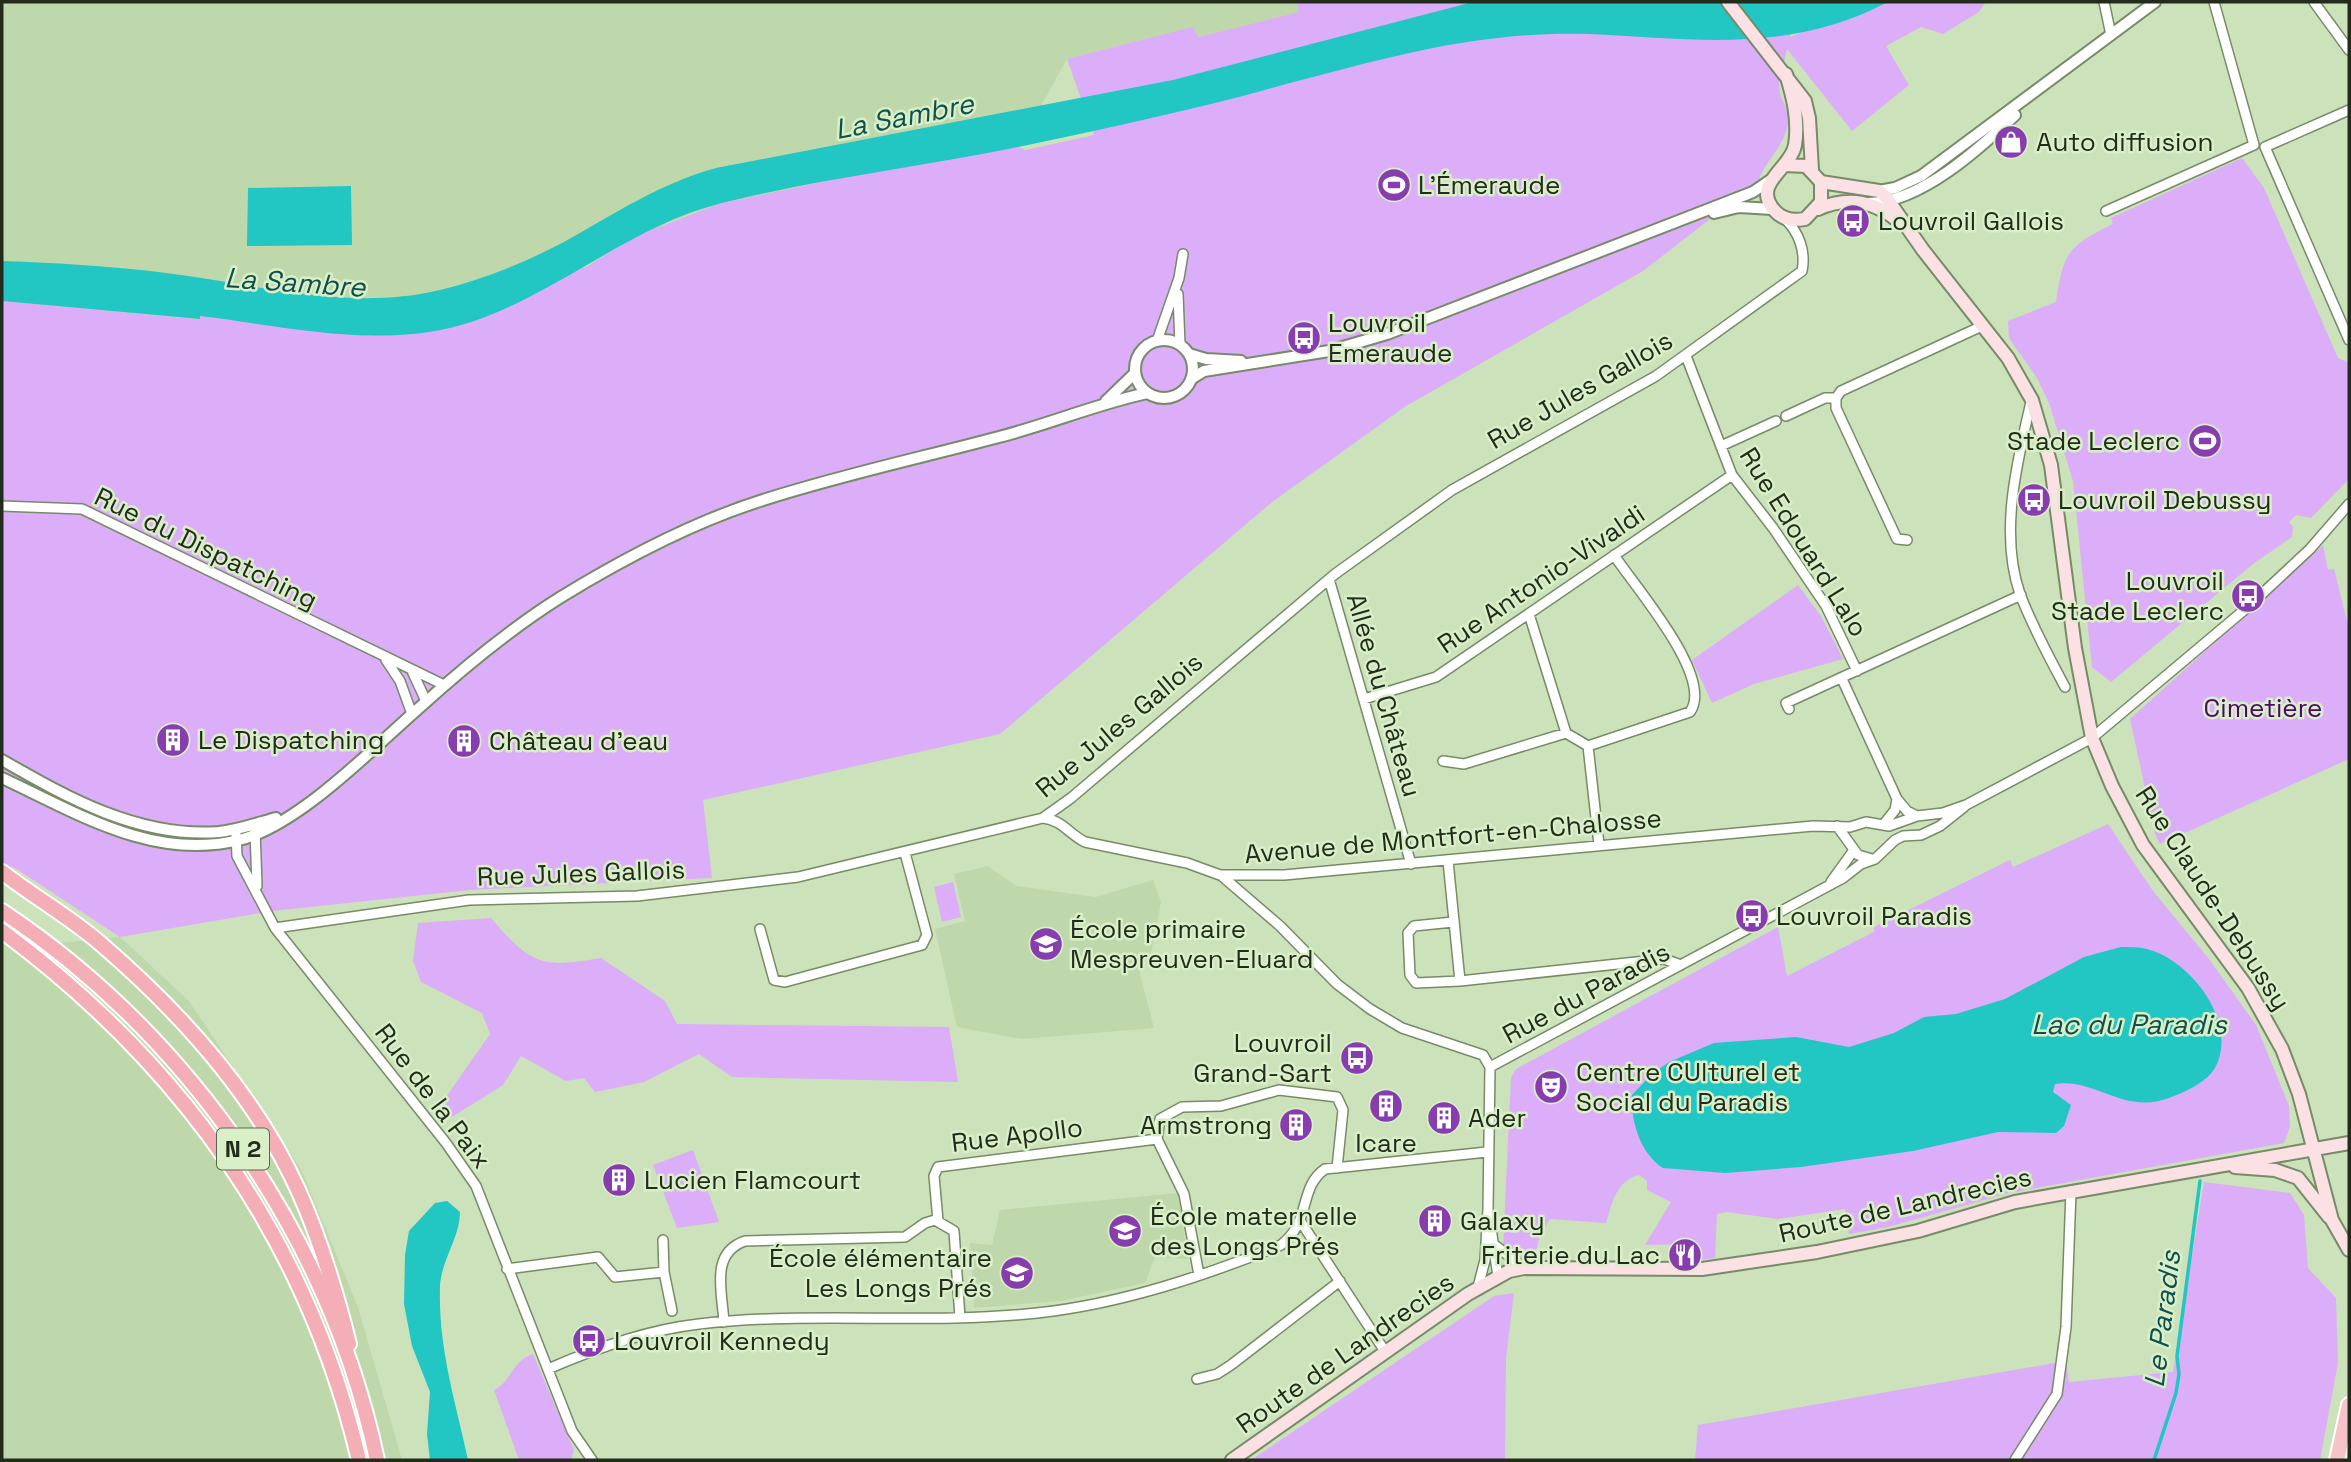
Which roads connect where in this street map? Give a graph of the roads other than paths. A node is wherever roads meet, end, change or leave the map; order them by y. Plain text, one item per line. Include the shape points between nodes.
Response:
1 (1728, 2) edge
2 (2104, 2) edge
3 (2155, 2) edge
4 (2214, 2) edge
5 (2314, 2) edge
6 (2111, 35) junction
7 (2349, 46) edge
8 (1786, 74) junction
9 (2039, 90) junction
10 (2349, 110) edge
11 (2001, 118) junction
12 (2254, 145) junction
13 (2265, 147) junction
14 (1784, 165) junction
15 (1954, 166) junction
16 (1812, 170) junction
17 (1769, 181) junction
18 (1821, 182) junction
19 (1879, 191) junction
20 (1891, 202) junction
21 (1870, 203) junction
22 (1772, 209) junction
23 (1818, 209) junction
24 (2106, 211) dead end
25 (1784, 218) junction
26 (1805, 219) junction
27 (1641, 236) junction
28 (1918, 242) junction
29 (1802, 248) junction
30 (1183, 254) dead end
31 (1179, 278) junction
32 (1982, 326) junction
33 (2349, 340) edge
34 (1157, 341) junction
35 (1180, 345) junction
36 (1189, 354) junction
37 (1686, 356) junction
38 (1258, 362) junction
39 (1135, 373) junction
40 (1191, 379) junction
41 (1147, 393) junction
42 (1836, 398) junction
43 (2032, 400) junction
44 (1098, 408) junction
45 (1721, 446) junction
46 (1732, 475) junction
47 (2349, 505) edge
48 (2, 506) edge
49 (1907, 540) dead end
50 (1614, 555) junction
51 (1329, 579) junction
52 (2021, 595) junction
53 (1529, 614) junction
54 (385, 659) junction
55 (412, 671) junction
56 (1857, 671) junction
57 (1842, 680) junction
58 (444, 685) junction
59 (2065, 687) dead end
60 (1364, 699) junction
61 (426, 701) junction
62 (1789, 709) dead end
63 (412, 714) junction
64 (1566, 733) junction
65 (2092, 738) junction
66 (1588, 746) junction
67 (2, 760) edge
68 (1443, 761) dead end
69 (2, 778) edge
70 (1897, 799) junction
71 (1966, 805) junction
72 (1922, 816) junction
73 (1044, 818) junction
74 (1860, 824) junction
75 (1883, 825) junction
76 (1837, 827) junction
77 (236, 829) junction
78 (255, 830) junction
79 (1929, 830) junction
80 (236, 841) junction
81 (1599, 845) junction
82 (1852, 846) junction
83 (905, 853) junction
84 (1875, 859) junction
85 (1448, 861) junction
86 (1411, 864) junction
87 (2, 872) edge
88 (1220, 875) junction
89 (1828, 886) junction
90 (257, 891) junction
91 (2, 911) edge
92 (1453, 922) junction
93 (275, 928) junction
94 (760, 929) dead end
95 (2, 931) edge
96 (1681, 965) junction
97 (1460, 981) junction
98 (1490, 1067) junction
99 (1157, 1139) junction
100 (2349, 1143) edge
101 (2314, 1149) junction
102 (1487, 1152) junction
103 (2217, 1165) junction
104 (1337, 1168) junction
105 (2071, 1191) junction
106 (1488, 1209) junction
107 (2332, 1220) junction
108 (938, 1221) junction
109 (1301, 1222) junction
110 (663, 1240) dead end
111 (1496, 1246) junction
112 (2349, 1250) edge
113 (1524, 1268) junction
114 (507, 1269) junction
115 (664, 1272) junction
116 (1199, 1275) junction
117 (1498, 1277) junction
118 (1340, 1281) junction
119 (1478, 1287) junction
120 (672, 1311) dead end
121 (960, 1318) junction
122 (724, 1322) junction
123 (1386, 1353) junction
124 (548, 1369) junction
125 (1197, 1379) dead end
126 (2349, 1405) edge
127 (367, 1413) junction
128 (359, 1460) edge
129 (377, 1460) edge
130 (592, 1460) edge
131 (1232, 1460) edge
132 (2015, 1460) edge
133 (2337, 1460) edge

1 - 8 main road
2 - 6 street
3 - 6 street
4 - 12 street
5 - 7 street
6 - 9 street
8 - 14 main road via 1797,134 1795,149
8 - 16 main road via 1805,101 1810,118
9 - 11 street
9 - 15 street
10 - 13 street
11 - 15 street via 1953,158
11 - 19 street via 1921,176
12 - 13 street
12 - 24 street
13 - 33 street
14 - 16 main road
14 - 17 main road
15 - 20 street
16 - 18 main road
17 - 22 main road via 1767,196
17 - 27 street via 1753,192
18 - 19 main road
18 - 23 main road
19 - 20 main road
20 - 21 street
20 - 28 main road
21 - 23 main road via 1839,202
21 - 28 main road via 1883,208
22 - 25 main road
22 - 27 street via 1739,207
23 - 26 main road
25 - 26 main road
25 - 29 street
26 - 29 street
27 - 38 street via 1387,334 1329,351
28 - 32 main road, Rue Claude-Debussy
29 - 37 street, Rue Jules Gallois via 1802,271
30 - 31 street
31 - 34 street
31 - 35 street
32 - 42 street via 1841,391
32 - 43 main road, Rue Claude-Debussy via 2008,358
34 - 35 street
34 - 39 street via 1143,348
35 - 36 street
36 - 38 street
36 - 40 street
37 - 45 street, Rue Edouard Lalo
37 - 51 street, Rue Jules Gallois via 1452,490
38 - 40 street via 1204,372
39 - 41 street
39 - 44 street
40 - 41 street via 1173,397
41 - 44 street
42 - 45 street via 1825,398
42 - 49 street via 1836,408 1897,539
43 - 52 street via 2012,509 2012,549
43 - 65 main road, Rue Claude-Debussy via 2051,465
44 - 58 street via 760,500 693,527 607,570 522,622
45 - 46 street, Rue Edouard Lalo
46 - 50 street, Rue Antonio-Vivaldi
46 - 56 street, Rue Edouard Lalo via 1826,606
47 - 65 street via 2249,606
48 - 54 street, Rue du Dispatching via 82,509
50 - 53 street, Rue Antonio-Vivaldi
50 - 66 street via 1679,648 1696,700 1690,712
51 - 60 street, Allée du Château
51 - 73 street, Rue Jules Gallois
52 - 56 street
52 - 59 street
53 - 60 street, Rue Antonio-Vivaldi via 1436,677
53 - 64 street
54 - 55 street, Rue du Dispatching
54 - 63 street via 400,681
55 - 58 street, Rue du Dispatching
55 - 61 street
56 - 57 street
57 - 62 street via 1786,703
57 - 70 street
58 - 61 street
60 - 86 street, Allée du Château
61 - 63 street
63 - 78 street via 328,790
64 - 66 street
64 - 68 street via 1464,764
65 - 71 street
65 - 101 main road, Rue Claude-Debussy via 2143,845 2267,1021 2291,1072
66 - 81 street
67 - 77 street via 90,807 145,826 218,832
69 - 80 street via 133,837 193,846
70 - 72 street via 1907,811
70 - 75 street
71 - 72 street
71 - 79 street via 1955,817
72 - 75 street, Avenue de Montfort-en-Chalosse
72 - 79 street via 1931,822
73 - 83 street, Rue Jules Gallois
73 - 88 street, Avenue de Montfort-en-Chalosse via 1055,819 1085,842 1187,863
74 - 75 street, Avenue de Montfort-en-Chalosse
74 - 76 street, Avenue de Montfort-en-Chalosse
74 - 82 street, Rue du Paradis via 1851,834
76 - 81 street, Avenue de Montfort-en-Chalosse
76 - 82 street
77 - 78 street
77 - 80 street
78 - 80 street
78 - 90 street
79 - 84 street, Rue du Paradis via 1903,835
80 - 90 street via 237,856
81 - 85 street, Avenue de Montfort-en-Chalosse
82 - 84 street via 1864,858
82 - 89 street, Rue du Paradis
83 - 93 street, Rue Jules Gallois via 798,877 709,890 469,900
83 - 94 street via 927,935 922,945 785,982 774,980
84 - 89 street, Rue du Paradis
85 - 86 street, Avenue de Montfort-en-Chalosse
85 - 92 street
86 - 88 street, Avenue de Montfort-en-Chalosse via 1311,874
87 - 127 highway via 100,943 161,1000 197,1037 256,1117 299,1191 329,1269
88 - 98 street via 1232,881 1337,984 1370,1009 1402,1028 1483,1055
89 - 96 street, Rue du Paradis
90 - 93 street
91 - 127 highway, N 2 via 85,973 141,1025 234,1137 298,1242
92 - 97 street
92 - 97 street via 1414,926 1408,933 1410,975 1425,984
93 - 114 street, Rue de la Paix via 469,1175 496,1232
95 - 128 highway, N 2 via 86,999 132,1044 221,1149 302,1293 343,1397
96 - 97 street via 1664,959
96 - 98 street, Rue du Paradis
98 - 102 street, Rue du Paradis
99 - 104 street via 1160,1119 1182,1107 1221,1106 1279,1090 1326,1094 1337,1097 1343,1110
99 - 108 street, Rue Apollo via 938,1167 934,1176
99 - 116 street via 1184,1194
100 - 101 main road, Route de Landrecies
101 - 103 main road, Route de Landrecies
101 - 107 main road, Rue Claude-Debussy
102 - 104 street
102 - 106 street, Rue du Paradis
103 - 105 main road, Route de Landrecies
103 - 107 main road via 2275,1170 2298,1178
104 - 109 street via 1316,1176
105 - 113 main road, Route de Landrecies via 1870,1242 1723,1267
105 - 132 street via 2066,1327 2057,1394
106 - 111 street, Rue du Paradis
106 - 119 street, Rue du Paradis via 1485,1260
107 - 112 main road, Rue Claude-Debussy
108 - 121 street via 954,1231
108 - 122 street via 925,1223 905,1237 734,1245 722,1263
109 - 116 street via 1295,1235 1281,1245
109 - 118 street
110 - 115 street
111 - 113 street
111 - 117 street, Rue du Paradis
113 - 117 main road, Route de Landrecies
114 - 115 street via 598,1257 615,1277
114 - 124 street, Rue de la Paix
115 - 120 street
116 - 121 street via 1066,1309
117 - 119 main road, Route de Landrecies
118 - 123 street
118 - 125 street via 1231,1365
119 - 123 main road, Route de Landrecies
121 - 122 street
122 - 124 street via 651,1332
123 - 131 main road, Route de Landrecies
124 - 130 street, Rue de la Paix via 572,1431
126 - 133 main road
127 - 129 highway, N 2

